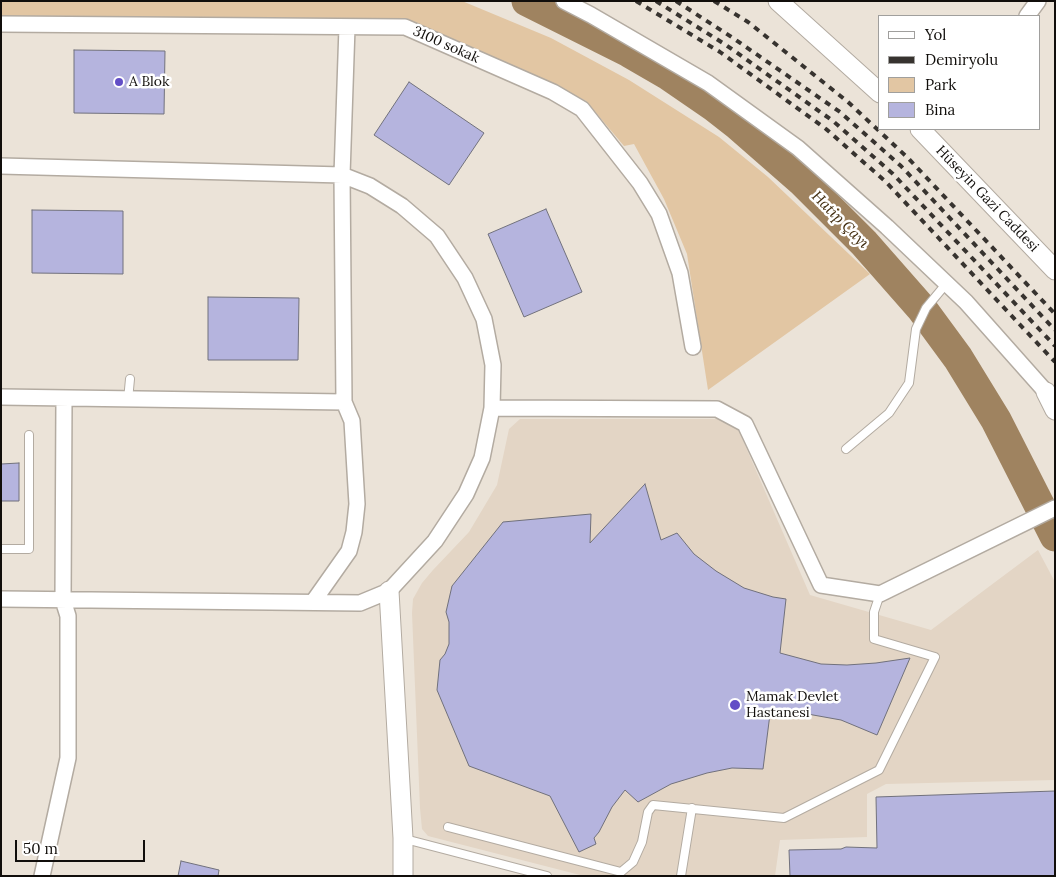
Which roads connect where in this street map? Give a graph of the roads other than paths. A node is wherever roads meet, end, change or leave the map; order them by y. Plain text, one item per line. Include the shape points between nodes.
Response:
1 (564, 1) edge
2 (778, 1) edge
3 (1038, 1) edge
4 (1028, 15) edge
5 (1, 24) edge
6 (347, 27) junction
7 (878, 91) edge
8 (922, 130) edge
9 (1, 166) edge
10 (342, 175) junction
11 (1055, 270) edge
12 (946, 284) junction
13 (693, 346) dead end
14 (130, 379) dead end
15 (1, 397) edge
16 (1050, 397) edge
17 (64, 399) junction
18 (128, 400) junction
19 (344, 402) junction
20 (492, 408) junction
21 (1055, 410) edge
22 (29, 436) dead end
23 (846, 449) dead end
24 (1055, 508) edge
25 (1, 549) edge
26 (389, 591) junction
27 (880, 594) junction
28 (1, 599) edge
29 (63, 600) junction
30 (313, 602) junction
31 (692, 808) junction
32 (448, 827) dead end
33 (403, 838) junction
34 (42, 876) edge
35 (403, 876) edge
36 (547, 876) edge
37 (681, 876) edge

1 - 12 street via 708,83 798,148
2 - 7 street
3 - 4 street
5 - 6 street, 3100 sokak
6 - 10 street
6 - 13 street, 3100 sokak via 406,28 553,92 582,109 640,183 659,214 680,273
8 - 11 street, Hüseyin Gazi Caddesi
9 - 10 street
10 - 19 street
10 - 20 street via 370,186 402,206 437,236 466,278 484,319 493,365
12 - 16 street via 966,302
12 - 23 lane via 926,308 916,329 910,383 889,414
14 - 18 lane
15 - 17 street
16 - 21 street
17 - 18 street
17 - 29 street
18 - 19 street
19 - 30 street via 352,420 357,504 354,532 349,552
20 - 26 street via 482,458 466,494 435,541
20 - 27 street via 717,409 745,424 820,585
22 - 25 lane via 29,549
24 - 27 street
26 - 30 street via 360,603
26 - 33 street
27 - 31 lane via 874,612 874,639 935,657 879,770 784,818
28 - 29 street
29 - 30 street
29 - 34 street via 68,616 68,758
31 - 32 lane via 653,805 633,862 621,872
31 - 37 lane
33 - 35 street
33 - 36 lane

